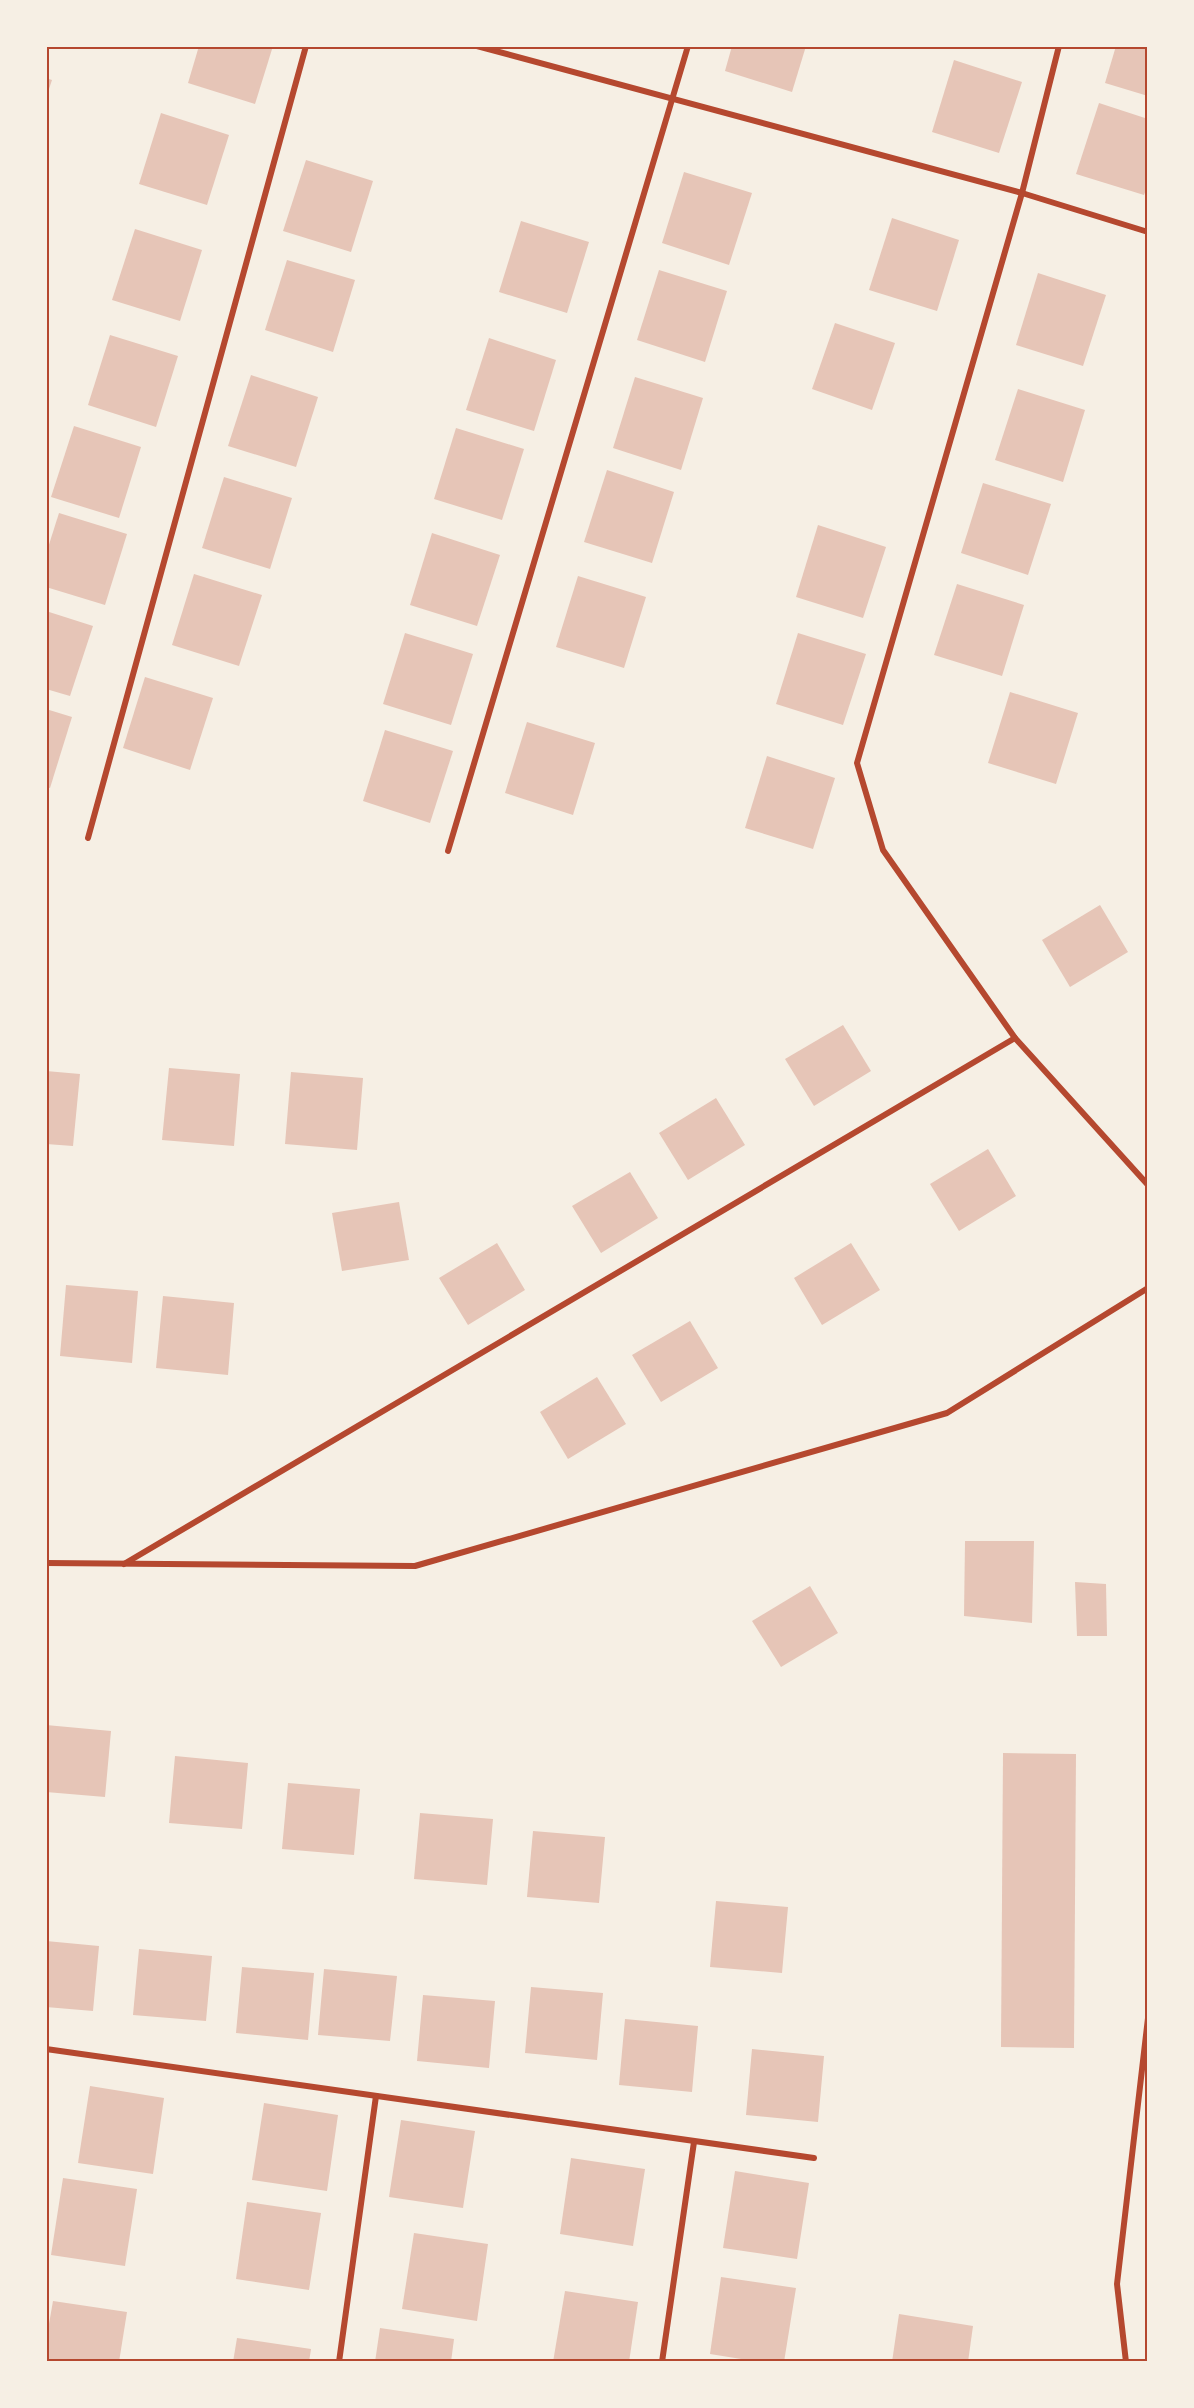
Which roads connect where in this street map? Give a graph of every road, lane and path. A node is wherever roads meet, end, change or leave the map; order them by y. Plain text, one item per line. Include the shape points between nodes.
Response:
1 (306, 46) edge
2 (477, 46) edge
3 (688, 46) edge
4 (1059, 46) edge
5 (671, 100) junction
6 (1022, 193) junction
7 (1148, 232) edge
8 (88, 838) dead end
9 (448, 851) dead end
10 (1015, 1038) junction
11 (1148, 1185) edge
12 (1148, 1288) edge
13 (46, 1563) edge
14 (124, 1564) junction
15 (1148, 2018) edge
16 (46, 2049) edge
17 (376, 2096) junction
18 (694, 2142) junction
19 (814, 2158) dead end
20 (339, 2361) edge
21 (662, 2361) edge
22 (1126, 2361) edge

1 - 8 street
2 - 5 street
3 - 5 street
4 - 6 street
5 - 6 street
5 - 9 street
6 - 7 street
6 - 10 street via 857,763 883,850
10 - 11 street
10 - 14 street
12 - 14 street via 947,1413 415,1566
13 - 14 street
15 - 22 street via 1116,2284
16 - 17 street
17 - 18 street
17 - 20 street
18 - 19 street
18 - 21 street

